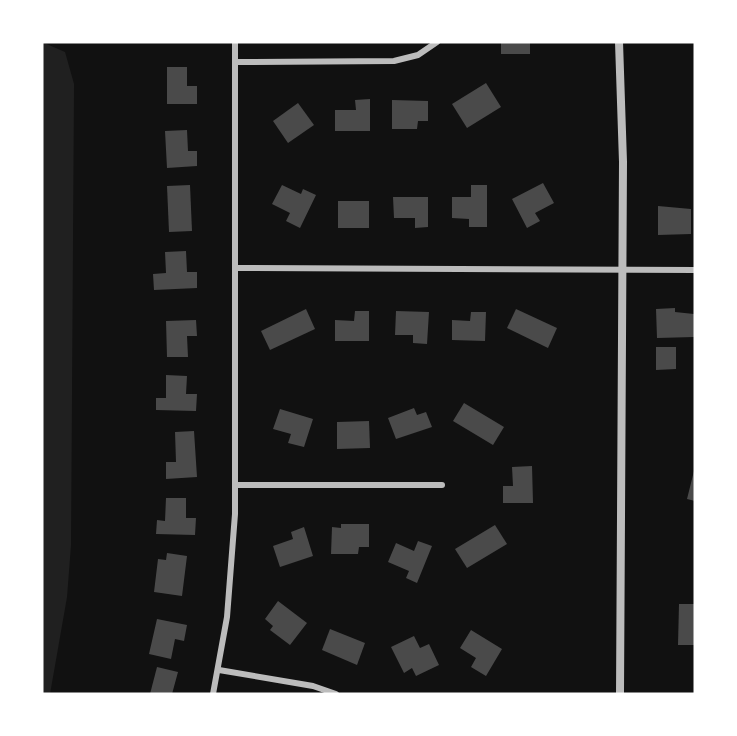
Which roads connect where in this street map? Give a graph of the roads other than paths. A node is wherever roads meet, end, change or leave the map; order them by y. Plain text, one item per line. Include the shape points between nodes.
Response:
1 (235, 42) edge
2 (437, 42) edge
3 (619, 42) edge
4 (237, 62) junction
5 (236, 268) junction
6 (621, 270) junction
7 (695, 270) edge
8 (236, 485) junction
9 (442, 485) dead end
10 (219, 670) junction
11 (213, 694) edge
12 (336, 694) edge
13 (620, 694) edge

1 - 4 street
2 - 4 street via 418,55 394,61
3 - 6 street
4 - 5 street
5 - 6 street
5 - 8 street
6 - 7 street
6 - 13 street
8 - 9 street
8 - 10 street via 230,587
10 - 11 street
10 - 12 street via 313,686

